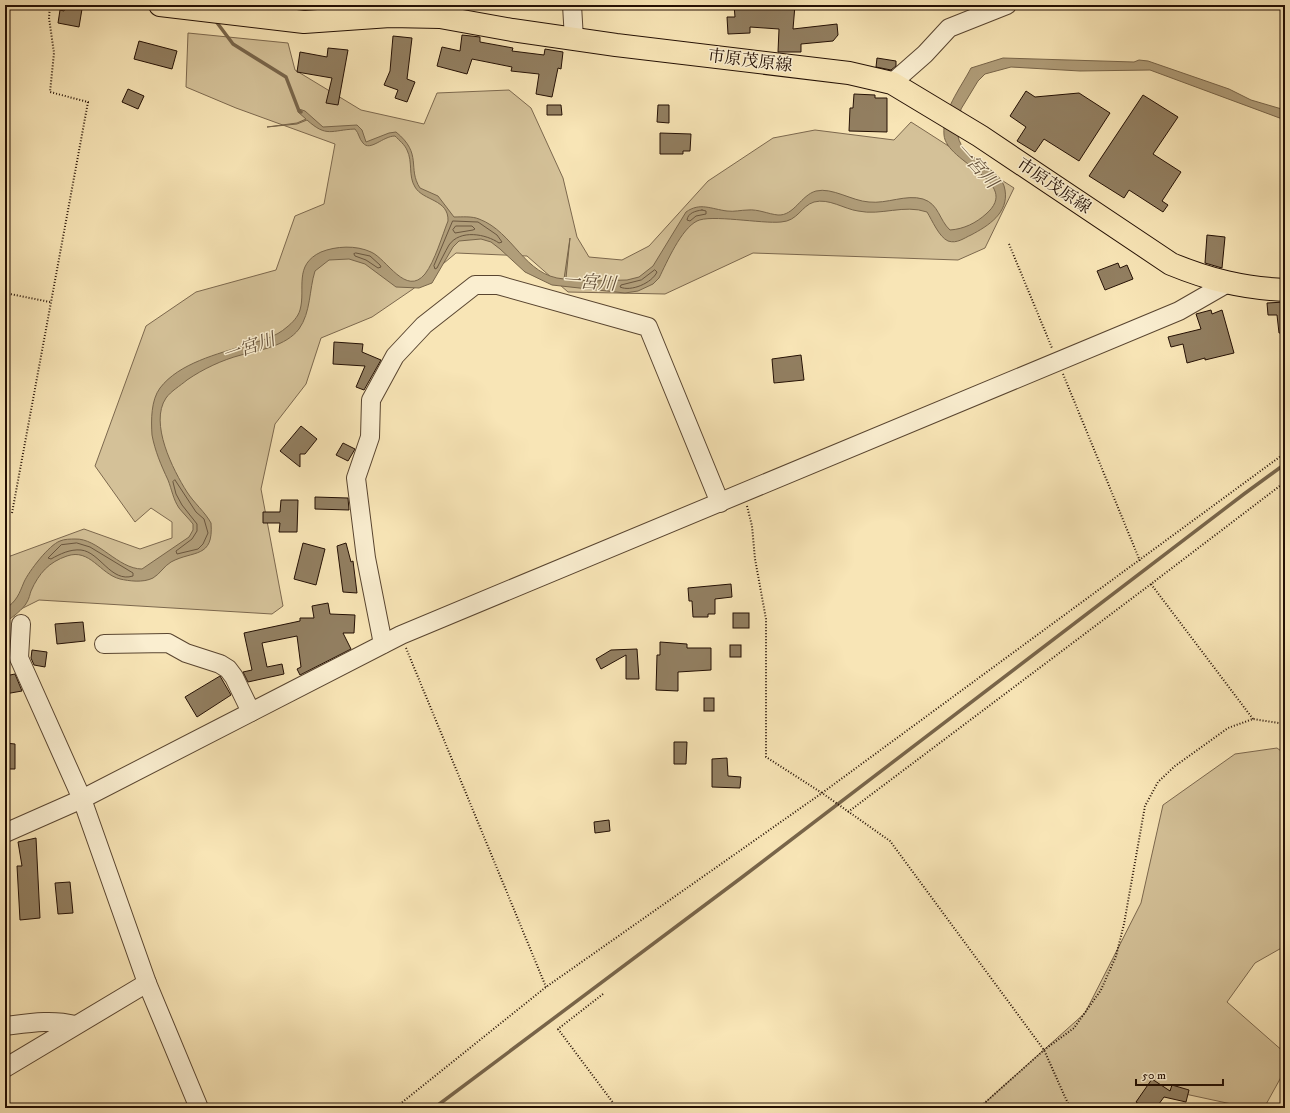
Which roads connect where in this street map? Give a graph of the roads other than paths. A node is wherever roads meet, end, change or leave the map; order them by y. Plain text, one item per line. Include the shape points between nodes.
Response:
1 (160, 5) edge
2 (572, 5) edge
3 (1007, 5) edge
4 (198, 8) edge
5 (574, 39) junction
6 (895, 85) junction
7 (1226, 284) junction
8 (1285, 290) edge
9 (720, 503) junction
10 (5, 637) edge
11 (104, 644) dead end
12 (383, 644) junction
13 (251, 712) junction
14 (82, 799) junction
15 (5, 833) edge
16 (147, 983) junction
17 (5, 1026) edge
18 (76, 1026) junction
19 (5, 1068) edge
20 (199, 1108) edge

1 - 4 main road, 市原茂原線
2 - 5 street
3 - 6 street via 949,28
4 - 5 main road, 市原茂原線 via 304,22 414,15 440,17
5 - 6 main road, 市原茂原線 via 849,73
6 - 7 main road, 市原茂原線 via 980,136 1171,264
7 - 8 main road, 市原茂原線
7 - 9 street via 1179,311
9 - 12 street
9 - 12 street via 648,327 505,286 475,285 424,325 395,356 371,400 370,437 356,478 366,558
10 - 14 street via 20,624 19,658
11 - 13 street via 168,643 186,653 220,664 234,677
12 - 13 street
13 - 14 street
14 - 15 street
14 - 16 street
16 - 18 street
16 - 20 street
17 - 18 street via 45,1022 62,1022
18 - 19 street

